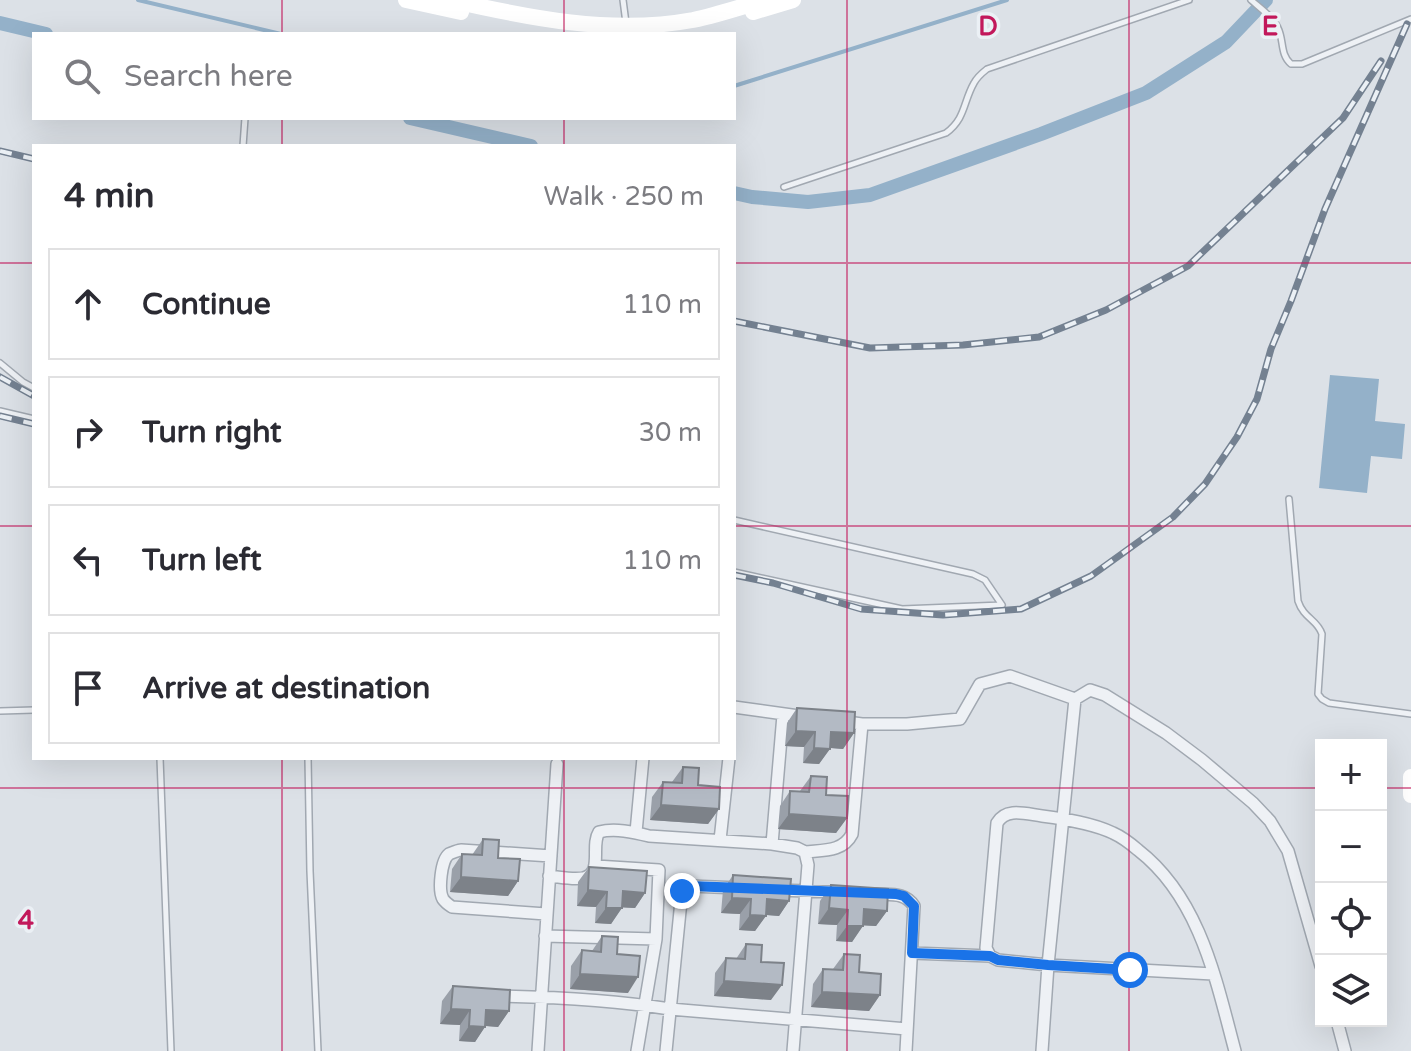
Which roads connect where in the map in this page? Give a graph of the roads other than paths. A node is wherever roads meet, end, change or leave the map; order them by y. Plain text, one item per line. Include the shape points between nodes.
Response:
1 (406, 0) edge
2 (450, 0) edge
3 (623, 0) edge
4 (764, 0) edge
5 (793, 0) edge
6 (1189, 0) edge
7 (1251, 0) edge
8 (1411, 19) edge
9 (628, 30) edge
10 (574, 32) edge
11 (245, 120) edge
12 (243, 144) edge
13 (784, 187) dead end
14 (0, 363) edge
15 (32, 387) edge
16 (0, 411) edge
17 (32, 419) edge
18 (1289, 499) dead end
19 (736, 520) edge
20 (736, 572) edge
21 (1075, 699) junction
22 (736, 707) edge
23 (32, 710) edge
24 (0, 711) edge
25 (1411, 714) edge
26 (783, 715) junction
27 (815, 718) edge
28 (830, 720) edge
29 (862, 724) junction
30 (160, 760) edge
31 (308, 760) edge
32 (643, 760) edge
33 (729, 760) edge
34 (557, 764) dead end
35 (1411, 777) edge
36 (1411, 795) edge
37 (1062, 818) junction
38 (636, 832) junction
39 (720, 840) junction
40 (772, 844) junction
41 (805, 852) junction
42 (551, 856) junction
43 (596, 866) junction
44 (549, 876) junction
45 (748, 889) edge
46 (763, 889) edge
47 (806, 891) junction
48 (851, 893) edge
49 (867, 894) edge
50 (546, 914) junction
51 (545, 936) junction
52 (656, 939) junction
53 (912, 953) junction
54 (1318, 955) edge
55 (990, 956) junction
56 (1048, 965) junction
57 (1213, 974) junction
58 (484, 995) edge
59 (542, 997) junction
60 (645, 1005) junction
61 (670, 1009) junction
62 (796, 1019) junction
63 (1339, 1027) edge
64 (907, 1029) junction
65 (171, 1051) edge
66 (318, 1051) edge
67 (538, 1051) edge
68 (637, 1051) edge
69 (666, 1051) edge
70 (793, 1051) edge
71 (906, 1051) edge
72 (1042, 1051) edge
73 (1235, 1051) edge
74 (1345, 1051) edge

1 - 10 main road
2 - 9 main road
3 - 9 lane
4 - 9 main road via 693,20
5 - 9 main road via 674,32
6 - 13 lane via 987,69 973,84 956,126 946,133
7 - 8 lane via 1273,19 1286,60 1297,65
11 - 12 lane
14 - 15 lane
16 - 17 lane
18 - 25 lane via 1298,601 1322,634 1318,694 1329,703
19 - 20 lane via 973,574 985,580 1002,605 902,609
21 - 29 street via 1010,676 980,684 960,719
21 - 37 street
21 - 54 street via 1090,690 1105,695 1157,727 1253,803 1288,851
22 - 26 street
23 - 24 lane
26 - 27 street
26 - 40 street
28 - 29 street
29 - 41 street via 849,841
30 - 65 lane
31 - 66 lane
32 - 38 street
33 - 39 street
34 - 42 street
35 - 36 main road
37 - 55 street via 1006,813 997,823 986,948
37 - 56 street
37 - 57 street via 1113,833 1150,859 1184,901
38 - 39 street
38 - 43 street via 599,832
39 - 40 street
40 - 41 street
41 - 47 street
42 - 44 street
42 - 50 street via 461,850 445,858 441,875 443,899 452,907
43 - 44 street via 582,878
43 - 52 street via 659,870
44 - 50 street
45 - 61 street via 690,886 682,891
46 - 47 street
47 - 48 street
47 - 62 street
49 - 53 street via 904,896 914,906
50 - 51 street
51 - 52 street
51 - 59 street
52 - 60 street
53 - 55 street
53 - 64 street
55 - 56 street
56 - 57 street
56 - 72 street
57 - 73 street
58 - 59 street
59 - 60 street
59 - 67 street
60 - 61 street
60 - 68 street
61 - 62 street
61 - 69 street
62 - 64 street
62 - 70 street
63 - 74 street
64 - 71 street

